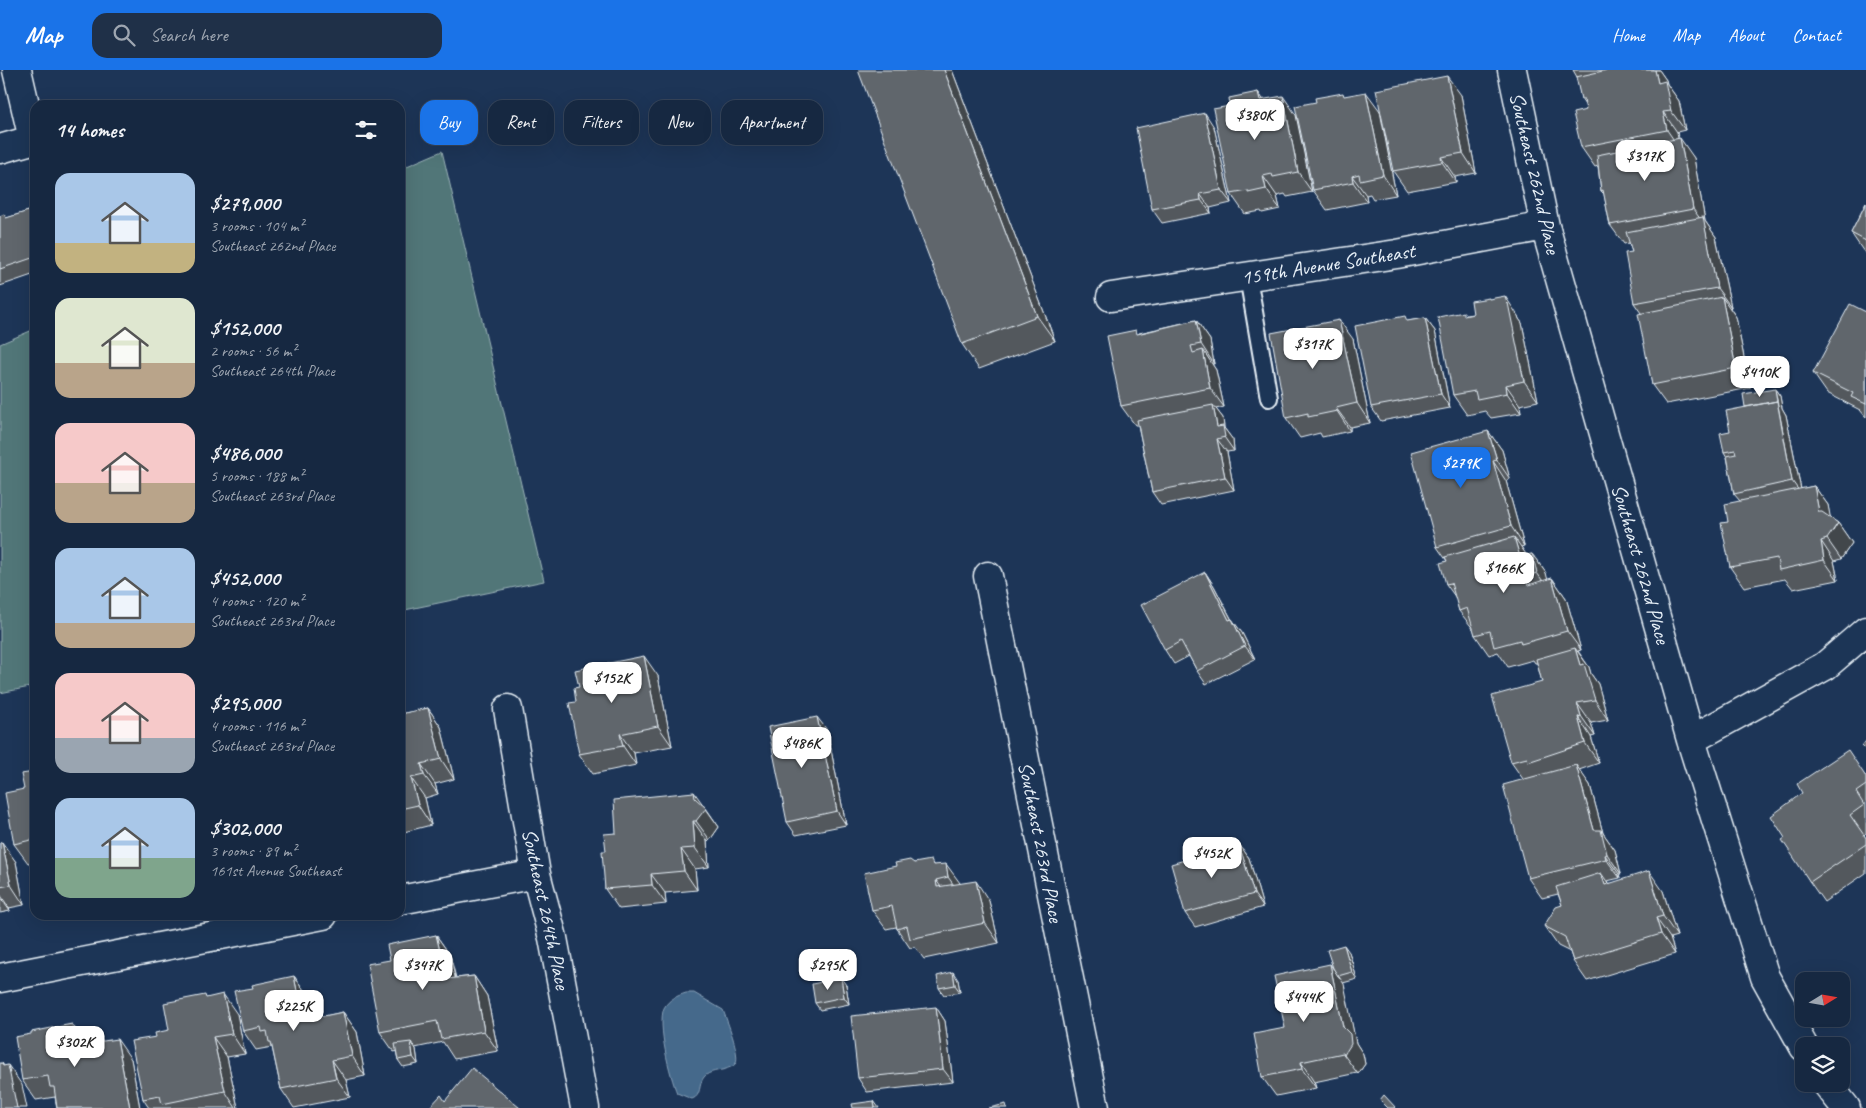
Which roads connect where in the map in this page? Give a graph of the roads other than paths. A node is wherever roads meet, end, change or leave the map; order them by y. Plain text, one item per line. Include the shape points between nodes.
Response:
1 (17, 70) edge
2 (1512, 70) edge
3 (30, 123) edge
4 (30, 140) edge
5 (0, 149) edge
6 (1545, 226) junction
7 (1248, 276) junction
8 (1111, 297) dead end
9 (1269, 398) dead end
10 (988, 576) dead end
11 (1866, 631) edge
12 (508, 709) dead end
13 (1691, 740) junction
14 (536, 874) junction
15 (405, 899) edge
16 (297, 920) edge
17 (0, 978) edge
18 (1799, 1037) edge
19 (1833, 1092) edge
20 (585, 1108) edge
21 (1095, 1108) edge
22 (1846, 1108) edge

1 - 3 street
2 - 6 street, Southeast 262nd Place
4 - 5 street
6 - 7 street, 159th Avenue Southeast via 1397,254
6 - 13 street, Southeast 262nd Place
7 - 8 street, 159th Avenue Southeast
7 - 9 lane
10 - 21 street, Southeast 263rd Place
11 - 13 street via 1826,666
12 - 14 street, Southeast 264th Place
13 - 18 street, Southeast 262nd Place via 1766,977
14 - 15 street
14 - 20 street, Southeast 264th Place via 553,938
16 - 17 street
19 - 22 street

